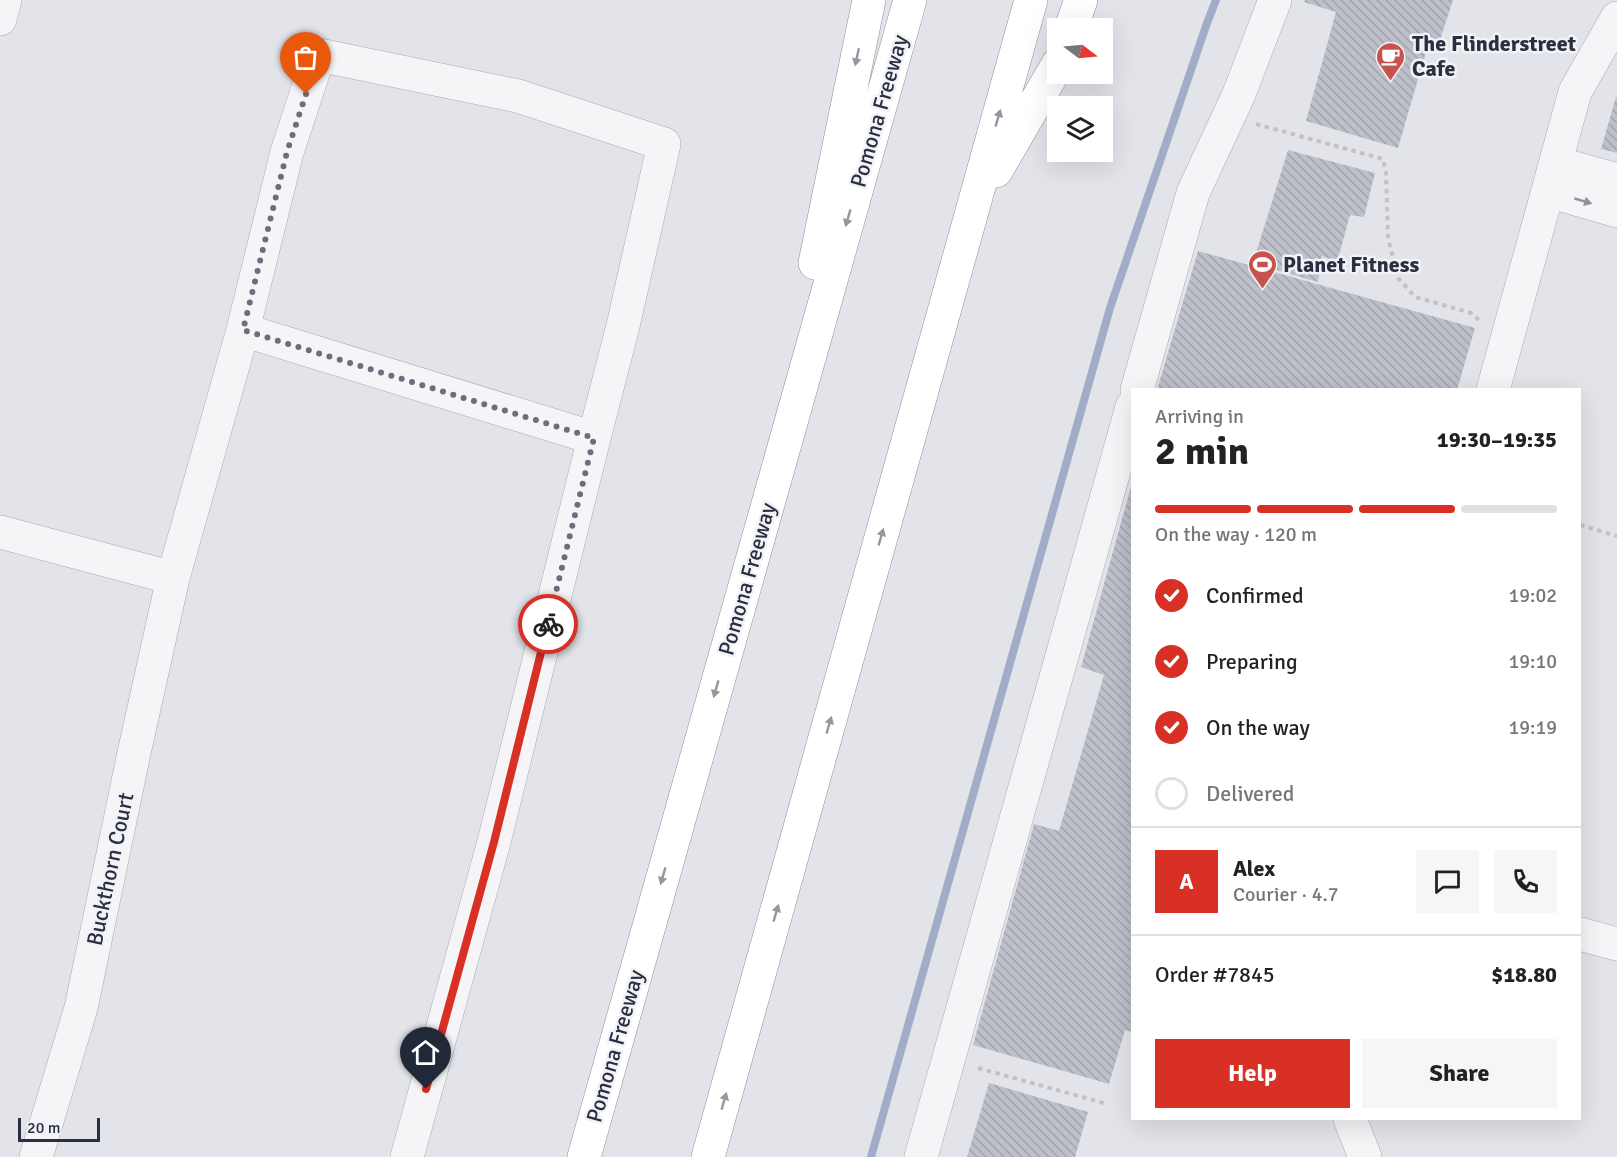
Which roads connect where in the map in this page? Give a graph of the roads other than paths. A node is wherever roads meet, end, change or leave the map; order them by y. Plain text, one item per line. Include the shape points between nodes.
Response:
1 (5, 0) edge
2 (869, 0) edge
3 (910, 0) edge
4 (1031, 0) edge
5 (1082, 0) edge
6 (1275, 0) edge
7 (1075, 18) edge
8 (1617, 18) edge
9 (0, 19) edge
10 (1047, 83) edge
11 (1552, 177) junction
12 (1617, 180) edge
13 (1617, 211) edge
14 (971, 215) junction
15 (243, 330) junction
16 (1138, 388) edge
17 (1494, 388) edge
18 (1131, 411) edge
19 (594, 438) junction
20 (761, 529) junction
21 (0, 532) edge
22 (173, 579) junction
23 (1581, 934) edge
24 (1617, 944) edge
25 (1350, 1120) edge
26 (36, 1157) edge
27 (407, 1157) edge
28 (584, 1157) edge
29 (708, 1157) edge
30 (921, 1157) edge
31 (1365, 1157) edge

1 - 9 street
2 -> 20 highway
3 -> 20 highway, Pomona Freeway
14 -> 4 highway
5 - 7 highway
6 - 16 street via 1239,94 1193,194
8 - 11 street via 1575,92
10 - 14 highway
11 - 12 street
11 -> 13 street
11 - 17 street
29 -> 14 highway
15 - 19 street
15 - 19 street, Buckthorn Court via 287,152 320,55 518,96 664,144
15 - 22 street, Buckthorn Court
18 - 30 street
19 - 27 street via 494,842
20 -> 28 highway, Pomona Freeway
21 - 22 street
22 - 26 street, Buckthorn Court via 81,1008
23 - 24 street
25 - 31 street

